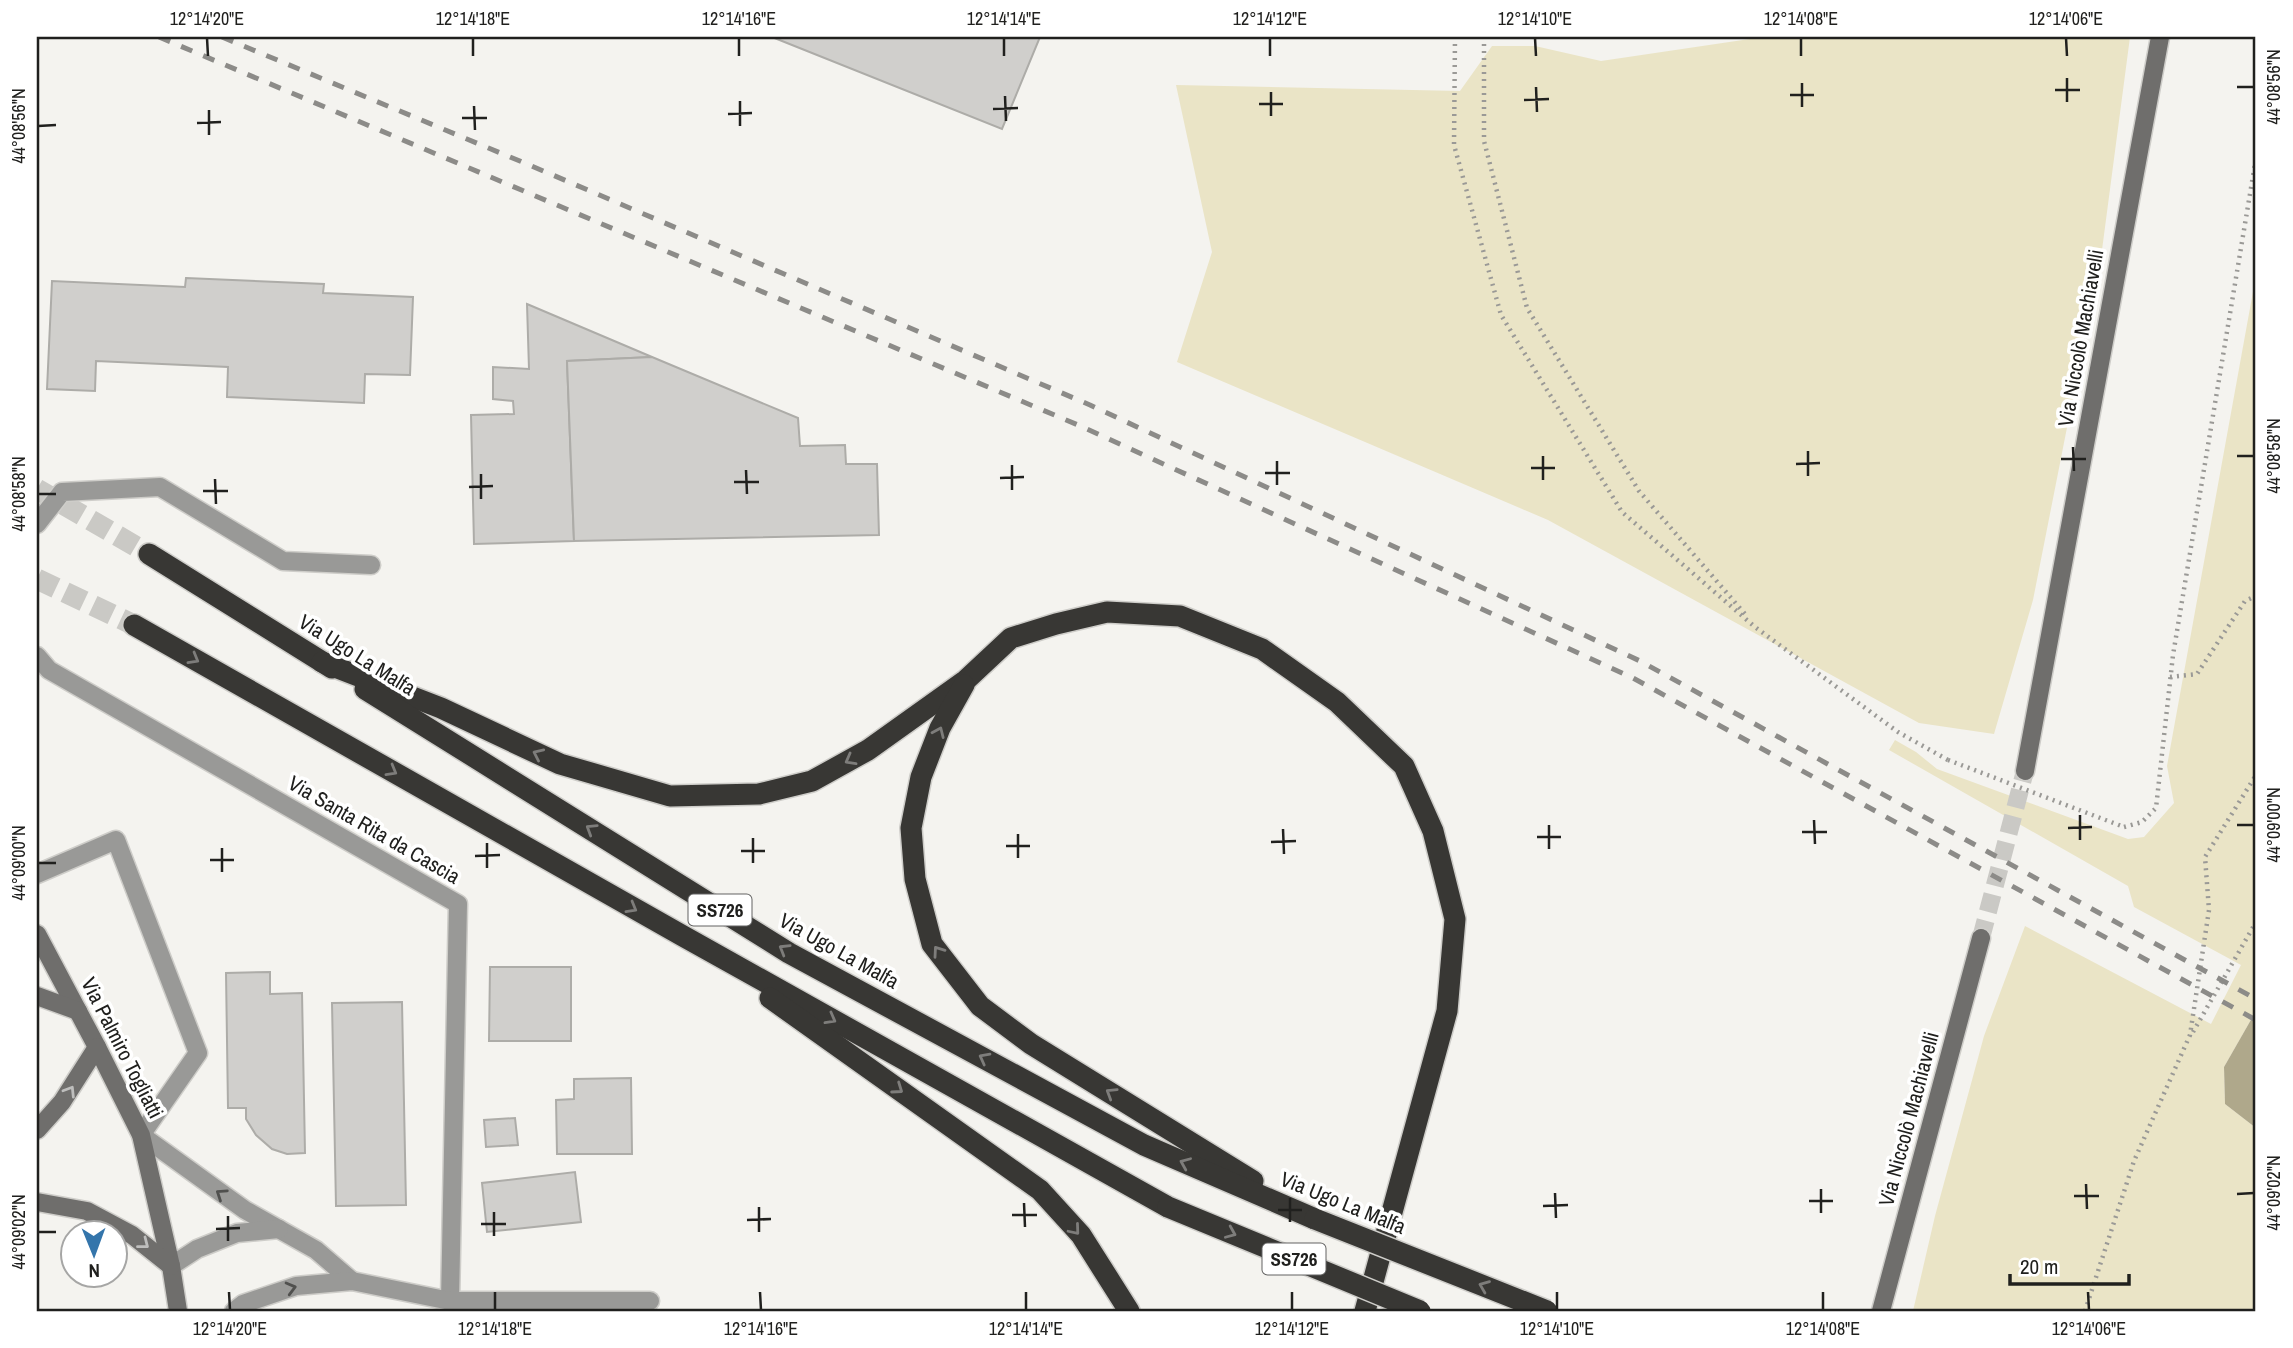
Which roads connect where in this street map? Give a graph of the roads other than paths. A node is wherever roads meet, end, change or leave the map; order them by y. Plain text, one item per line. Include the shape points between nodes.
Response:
1 (2160, 37) edge
2 (37, 524) edge
3 (149, 554) tunnel mouth
4 (370, 565) dead end
5 (134, 625) tunnel mouth
6 (37, 656) edge
7 (322, 662) junction
8 (966, 680) junction
9 (2025, 771) tunnel mouth
10 (37, 874) edge
11 (37, 934) edge
12 (683, 936) junction
13 (1981, 938) tunnel mouth
14 (37, 996) edge
15 (78, 1011) junction
16 (97, 1047) junction
17 (37, 1130) edge
18 (141, 1135) junction
19 (37, 1202) edge
20 (1315, 1219) junction
21 (279, 1229) junction
22 (172, 1266) junction
23 (352, 1281) junction
24 (450, 1301) junction
25 (650, 1301) dead end
26 (177, 1311) edge
27 (233, 1311) edge
28 (1129, 1311) edge
29 (1365, 1311) edge
30 (1420, 1311) edge
31 (1547, 1311) edge
32 (1881, 1311) edge

1 - 9 street, Via Niccolò Machiavelli
2 - 4 street via 62,492 160,487 284,561
3 - 7 highway, Via Ugo La Malfa / SS726
5 -> 12 highway, SS726
6 - 24 street, Via Santa Rita da Cascia via 49,670 458,904
8 -> 7 highway via 868,750 812,781 759,794 670,796 560,764 441,708
20 -> 7 highway, Via Ugo La Malfa / SS726 via 1144,1145 789,953
20 -> 8 highway via 1031,1044 980,1006 932,944 915,879 911,828 921,777
8 - 29 highway via 1011,638 1056,624 1107,612 1180,615 1262,649 1337,702 1404,766 1433,831 1455,919 1447,1011
10 - 18 street via 116,840 198,1053
11 - 15 street, Via Palmiro Togliatti
12 -> 28 highway via 1040,1190 1081,1235
12 -> 30 highway, SS726, bridge via 1168,1207
13 - 32 street, Via Niccolò Machiavelli
14 - 15 street
15 - 16 street, Via Palmiro Togliatti
17 -> 16 street via 62,1102
16 - 18 street, Via Palmiro Togliatti
21 -> 18 street via 224,1196
18 - 22 street, Via Palmiro Togliatti
19 -> 22 street via 87,1211 132,1235
31 -> 20 highway, Via Ugo La Malfa / SS726, bridge
21 - 22 street via 237,1233
21 - 23 street via 316,1250
22 - 26 street, Via Palmiro Togliatti
23 - 24 street
27 -> 23 street via 296,1286
24 - 25 street

